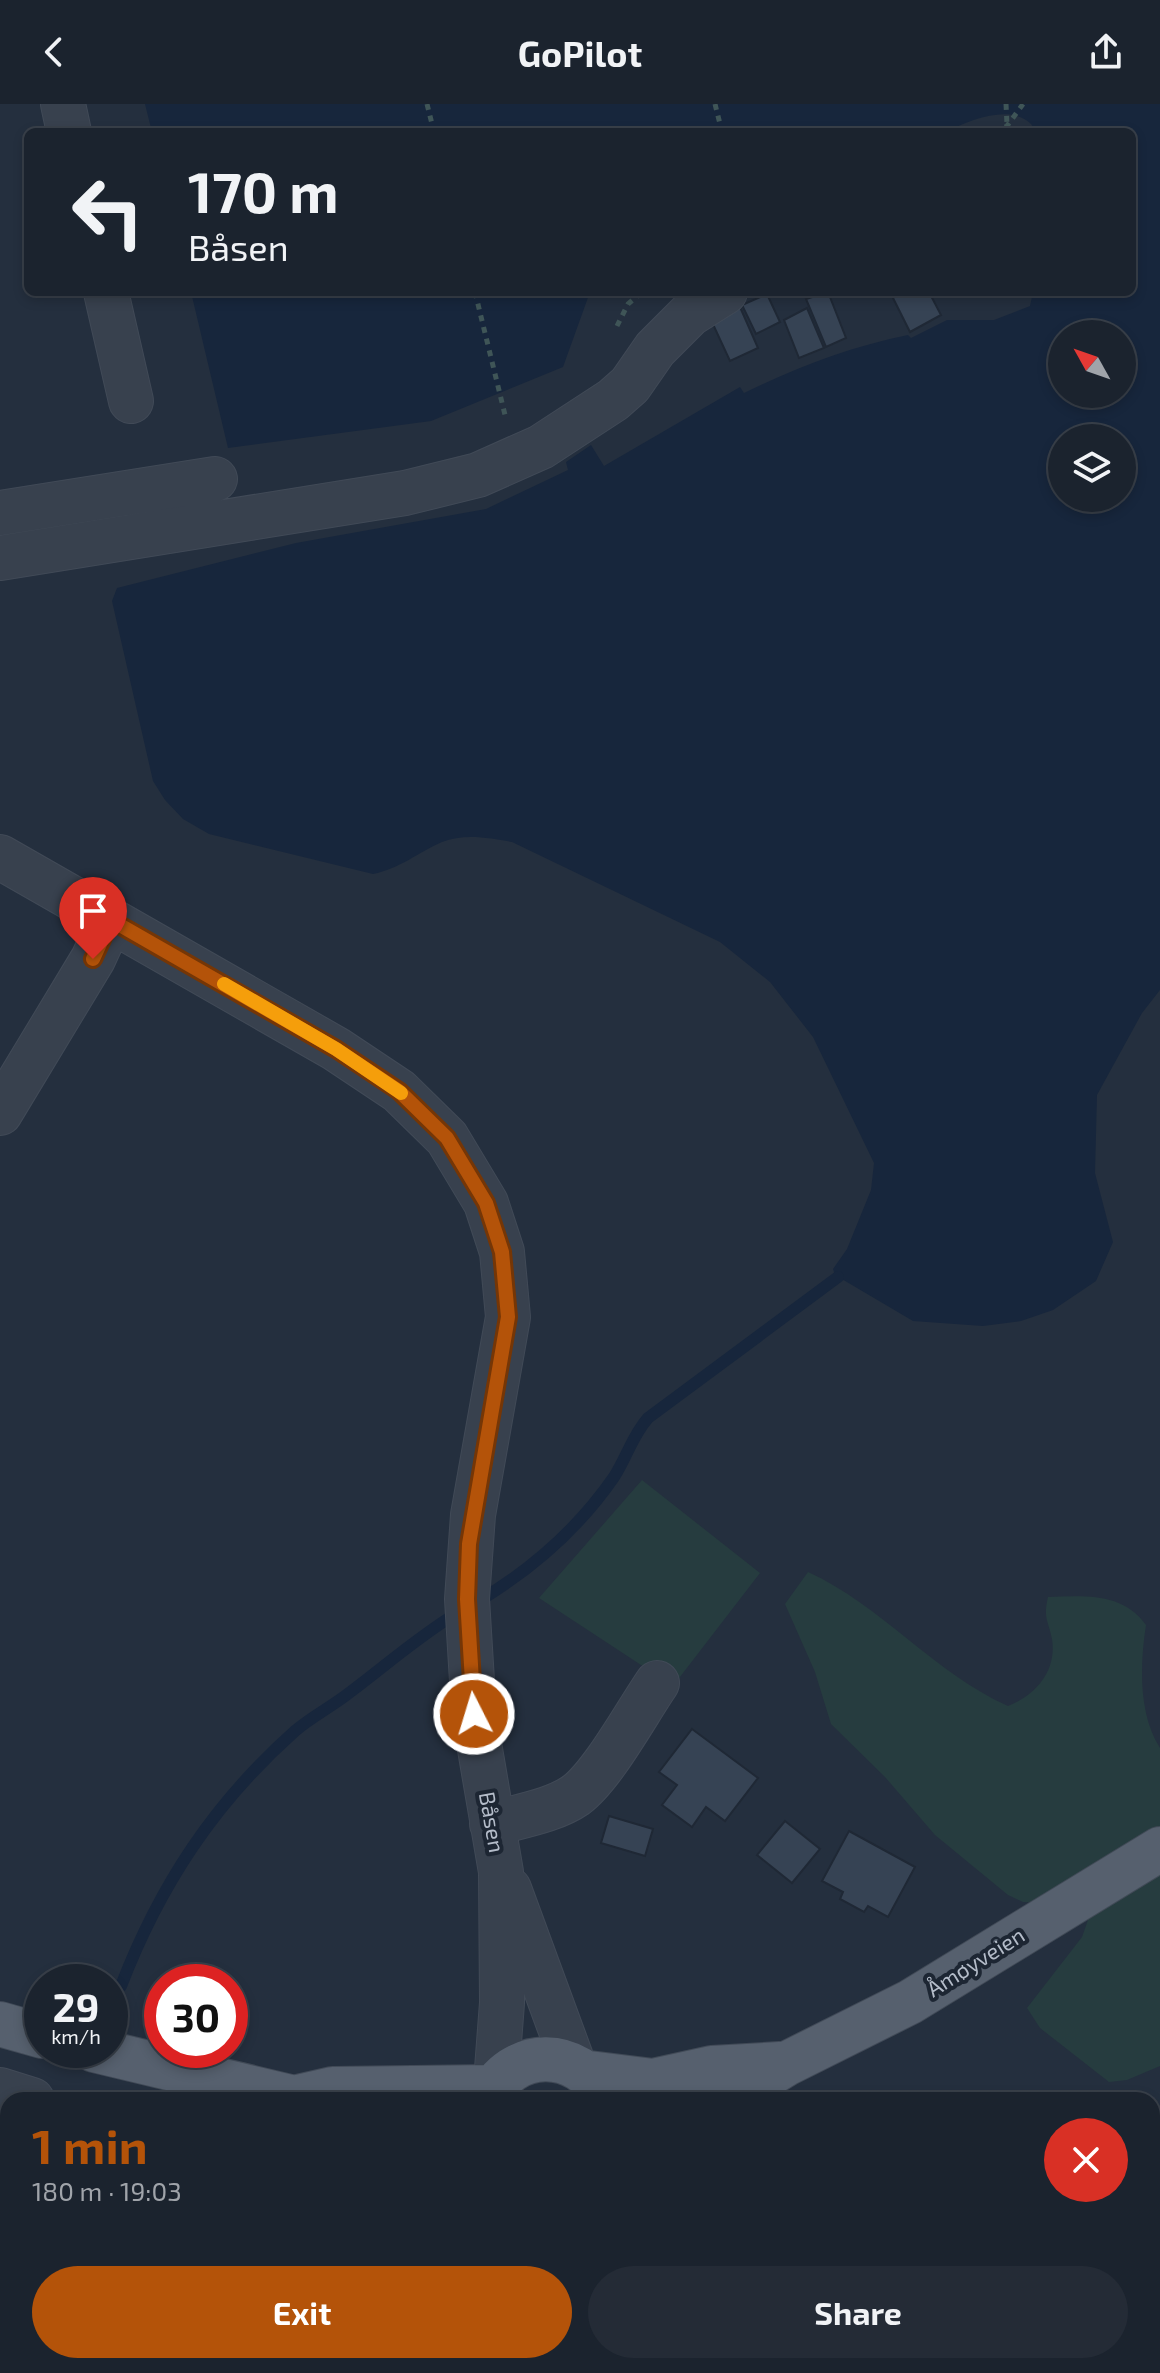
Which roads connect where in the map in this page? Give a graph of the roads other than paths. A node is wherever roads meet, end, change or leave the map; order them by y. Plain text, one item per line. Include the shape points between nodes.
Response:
1 (63, 104) edge
2 (68, 128) edge
3 (107, 296) edge
4 (719, 296) edge
5 (131, 401) dead end
6 (215, 479) dead end
7 (0, 513) edge
8 (0, 558) edge
9 (0, 857) edge
10 (111, 920) junction
11 (0, 1113) edge
12 (657, 1683) dead end
13 (492, 1824) junction
14 (1160, 1849) edge
15 (501, 1872) junction
16 (0, 2024) edge
17 (24, 2031) edge
18 (128, 2058) edge
19 (786, 2064) junction
20 (589, 2079) edge
21 (492, 2090) edge
22 (271, 2092) edge
23 (323, 2092) edge
24 (741, 2092) edge

1 - 2 street
3 - 5 street
4 - 8 street via 690,314 613,400 541,447 478,475 405,493
6 - 7 street
9 - 10 street, Båsen
10 - 11 street
10 - 13 street, Båsen via 399,1091 447,1138 486,1203 502,1252 508,1317 473,1515 467,1599 474,1714
12 - 13 street via 576,1794
13 - 15 street, Båsen
14 - 19 main road, Åmøyveien via 910,2002
15 - 20 street, Båsen
15 - 21 street, Båsen via 502,2003
16 - 17 main road
18 - 22 main road
19 - 20 main road, Åmøyveien via 712,2068 653,2081
19 - 24 main road, Åmøyveien
20 - 21 main road, Åmøyveien via 545,2058 518,2064
21 - 23 main road

